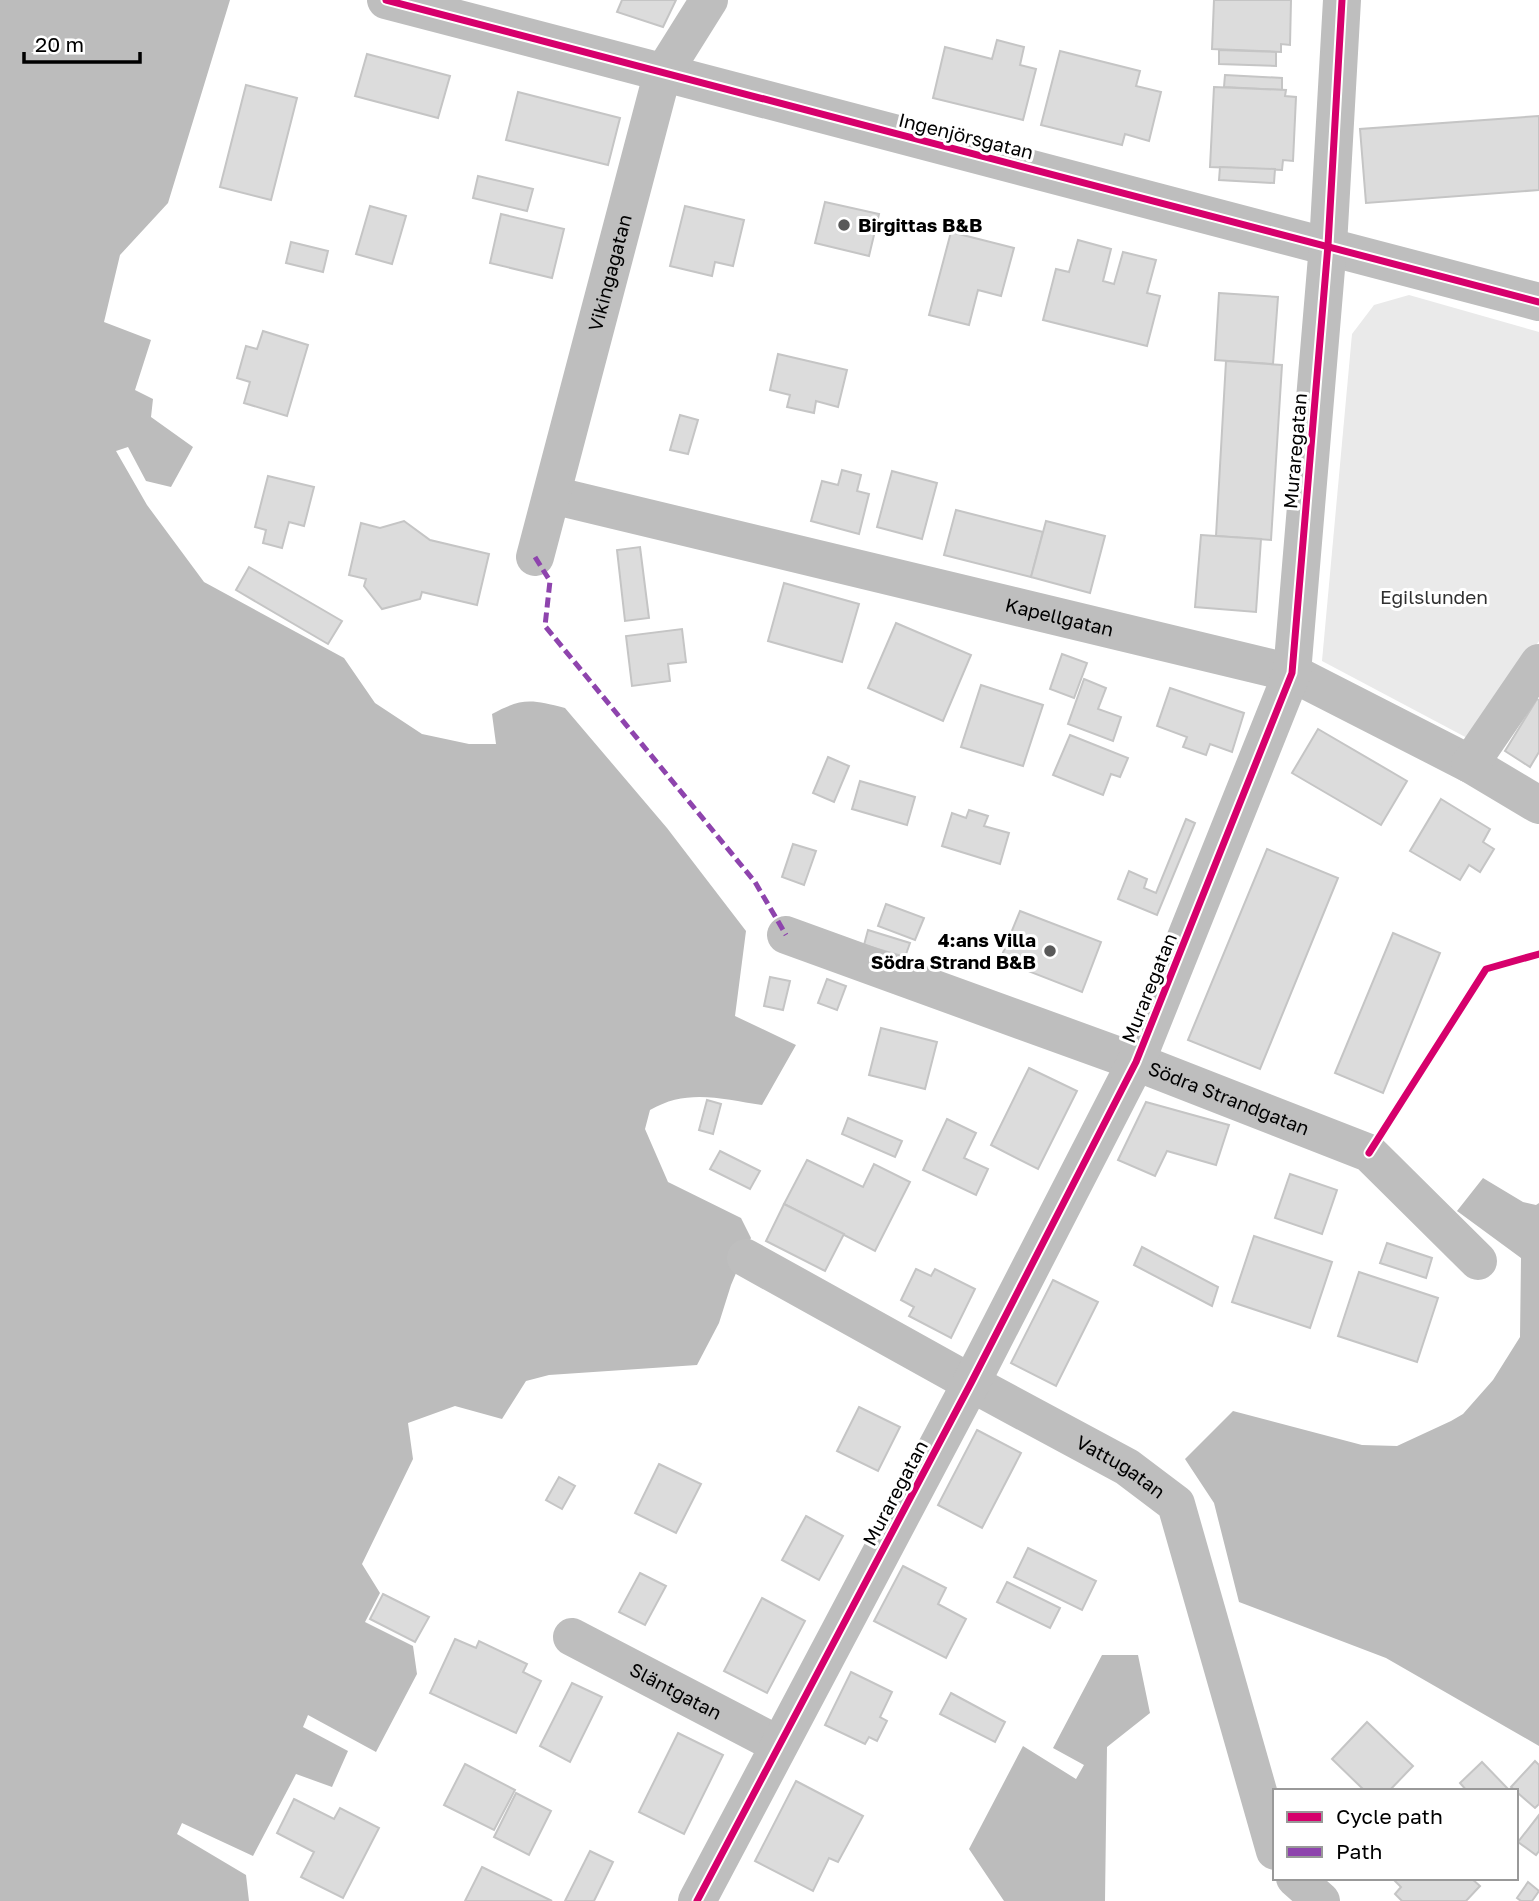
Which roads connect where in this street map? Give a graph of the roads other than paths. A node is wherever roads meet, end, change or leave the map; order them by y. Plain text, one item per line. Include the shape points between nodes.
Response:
1 (386, 0) edge
2 (709, 0) edge
3 (1342, 0) edge
4 (662, 75) junction
5 (1328, 245) junction
6 (1539, 302) edge
7 (552, 495) junction
8 (535, 557) dead end
9 (1539, 663) edge
10 (1292, 673) junction
11 (1470, 764) junction
12 (1539, 805) edge
13 (786, 935) dead end
14 (1136, 1062) junction
15 (746, 1258) dead end
16 (1478, 1261) dead end
17 (971, 1383) junction
18 (572, 1637) dead end
19 (779, 1745) junction
20 (1273, 1844) edge
21 (1281, 1880) edge
22 (1297, 1880) edge
23 (696, 1901) edge
24 (1286, 1901) edge
25 (1321, 1901) edge

1 - 4 street, Ingenjörsgatan
2 - 4 street, Vikingagatan
3 - 5 street, Muraregatan
4 - 5 street, Ingenjörsgatan
4 - 7 street, Vikingagatan
5 - 6 street, Ingenjörsgatan
5 - 10 street, Muraregatan
7 - 8 street, Vikingagatan
7 - 10 street, Kapellgatan
9 - 11 street
10 - 11 street, Kapellgatan
10 - 14 street, Muraregatan
11 - 12 street, Kapellgatan
13 - 14 street, Södra Strandgatan
14 - 16 street, Södra Strandgatan via 1369,1153
14 - 17 street, Muraregatan
15 - 17 street, Vattugatan
17 - 19 street, Muraregatan
17 - 20 street, Vattugatan via 1127,1467 1176,1504
18 - 19 street, Släntgatan
19 - 23 street, Muraregatan
21 - 24 street
22 - 25 street

